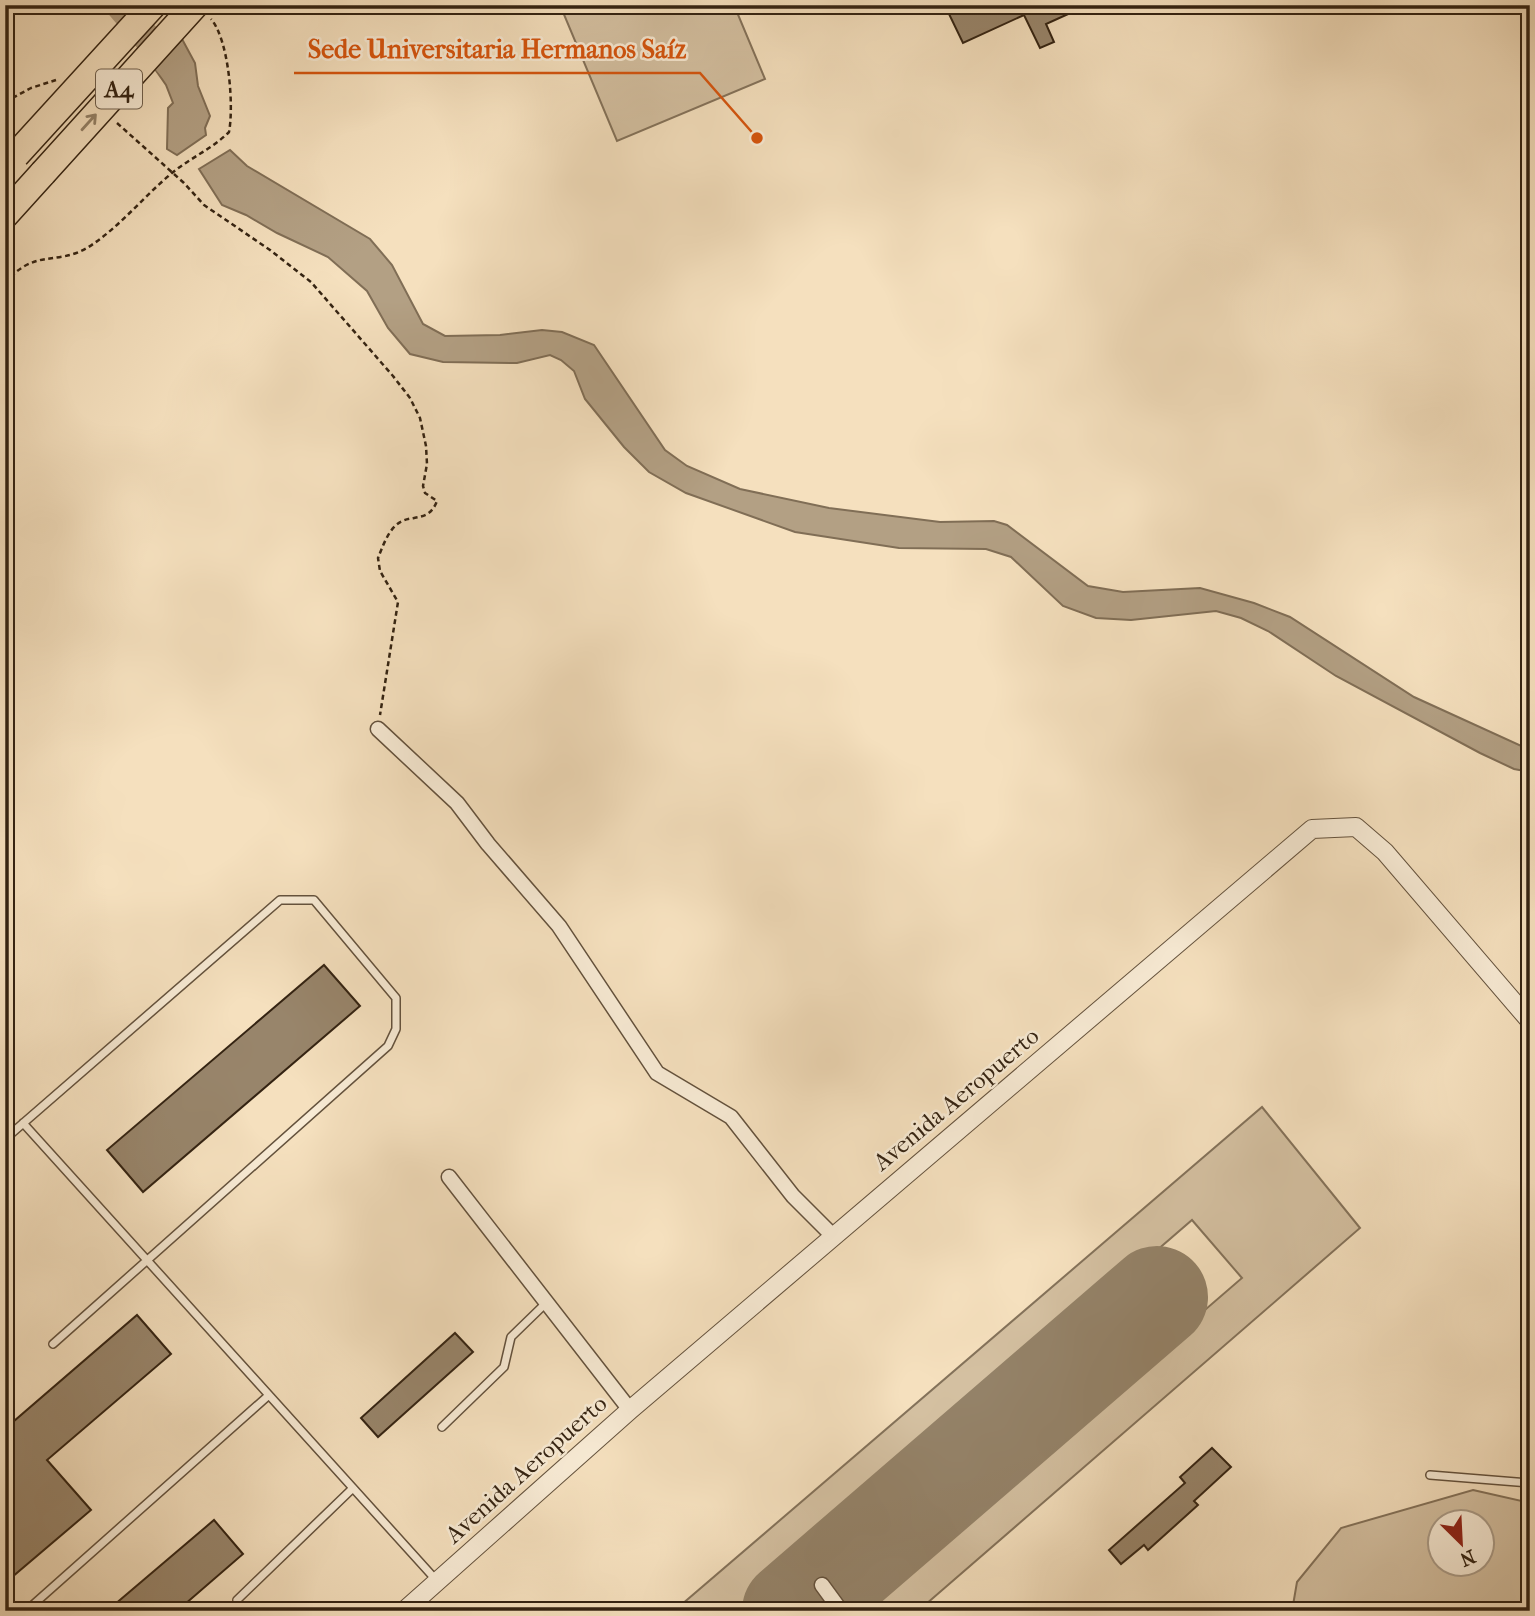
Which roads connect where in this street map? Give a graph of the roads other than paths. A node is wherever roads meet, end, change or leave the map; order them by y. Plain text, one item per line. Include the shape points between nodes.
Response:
1 (153, 5) edge
2 (202, 11) edge
3 (11, 161) edge
4 (5, 215) edge
5 (378, 729) road end
6 (1530, 1021) edge
7 (23, 1123) junction
8 (5, 1139) edge
9 (449, 1177) dead end
10 (833, 1236) junction
11 (146, 1259) junction
12 (546, 1302) junction
13 (53, 1344) dead end
14 (269, 1395) junction
15 (630, 1409) junction
16 (442, 1427) dead end
17 (1430, 1475) dead end
18 (1530, 1483) edge
19 (353, 1488) junction
20 (437, 1581) junction
21 (822, 1585) dead end
22 (237, 1600) dead end
23 (26, 1611) edge
24 (404, 1611) edge
25 (841, 1611) edge

1 - 3 highway, A4, bridge
4 -> 2 highway, A4, bridge
5 - 10 street via 457,803 559,926 657,1073 731,1117 793,1196
6 - 10 street, Avenida Aeropuerto via 1385,852 1356,827 1312,829
7 - 8 lane
7 - 11 lane
7 - 11 lane via 280,900 314,900 396,998 396,1029 388,1046
9 - 12 street
10 - 15 street, Avenida Aeropuerto
11 - 13 lane
11 - 14 lane
12 - 15 street
12 - 16 lane via 512,1336 504,1367
14 - 19 lane
14 - 23 lane
15 - 20 street, Avenida Aeropuerto
17 - 18 lane
19 - 20 lane
19 - 22 lane
20 - 24 street, Avenida Aeropuerto
21 - 25 street

